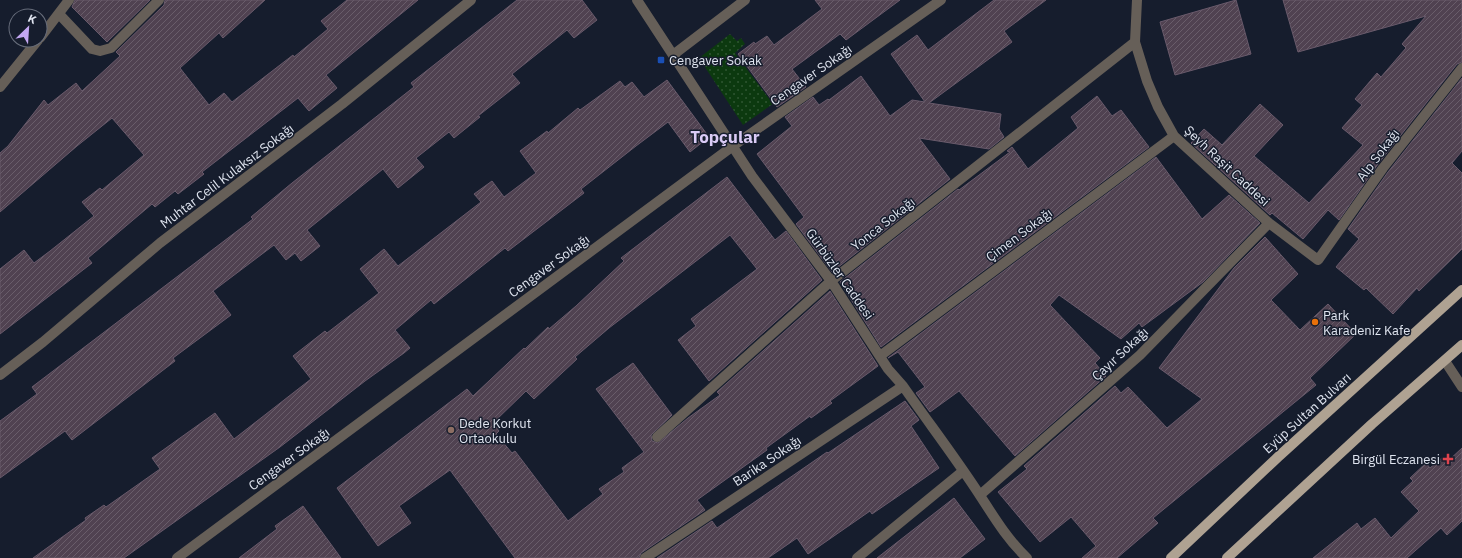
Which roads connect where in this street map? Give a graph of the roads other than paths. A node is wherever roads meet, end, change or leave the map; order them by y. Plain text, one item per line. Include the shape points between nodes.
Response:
1 (69, 0) edge
2 (159, 0) edge
3 (471, 0) edge
4 (745, 0) edge
5 (940, 0) edge
6 (1137, 0) edge
7 (641, 1) edge
8 (59, 14) junction
9 (48, 28) edge
10 (1135, 42) junction
11 (32, 48) edge
12 (673, 55) junction
13 (1462, 68) edge
14 (0, 88) edge
15 (1174, 136) junction
16 (733, 146) junction
17 (1270, 223) junction
18 (1318, 260) joint
19 (831, 281) junction
20 (1462, 290) edge
21 (1462, 345) edge
22 (880, 356) junction
23 (1445, 361) junction
24 (0, 375) edge
25 (903, 386) junction
26 (1462, 386) edge
27 (657, 437) dead end
28 (963, 471) junction
29 (980, 495) junction
30 (177, 558) edge
31 (645, 558) edge
32 (857, 558) edge
33 (1027, 558) edge
34 (1171, 558) edge
35 (1227, 558) edge

1 - 8 street
2 - 8 street via 111,48 100,51 92,49
3 - 24 street, Muhtar Celil Kulaksız Sokağı via 342,104 160,243
4 - 12 street
5 - 16 street, Cengaver Sokağı
6 - 10 street, Şeyh Raşit Caddesi
7 - 12 street, Gürbüzler Caddesi
8 - 9 street
10 - 15 street, Şeyh Raşit Caddesi via 1147,81
10 - 19 street, Yonca Sokağı
11 - 14 street
12 - 16 street, Gürbüzler Caddesi
13 - 18 street, Alp Sokağı via 1382,168
15 - 17 street, Şeyh Raşit Caddesi
15 - 22 street, Çimen Sokağı
16 - 19 street, Gürbüzler Caddesi via 752,176
16 - 30 street, Cengaver Sokağı
17 - 18 street, Şeyh Raşit Caddesi
17 - 29 street, Çayır Sokağı via 1140,355
19 - 22 street, Gürbüzler Caddesi
19 - 27 street, Yonca Sokağı
20 - 34 main road, Eyüp Sultan Bulvarı
21 - 23 main road
22 - 25 street, Gürbüzler Caddesi
23 - 26 street
23 - 35 main road via 1372,424
25 - 28 street, Gürbüzler Caddesi
25 - 31 street, Barika Sokağı
28 - 29 street, Gürbüzler Caddesi
28 - 32 street
29 - 33 street, Gürbüzler Caddesi via 994,519

